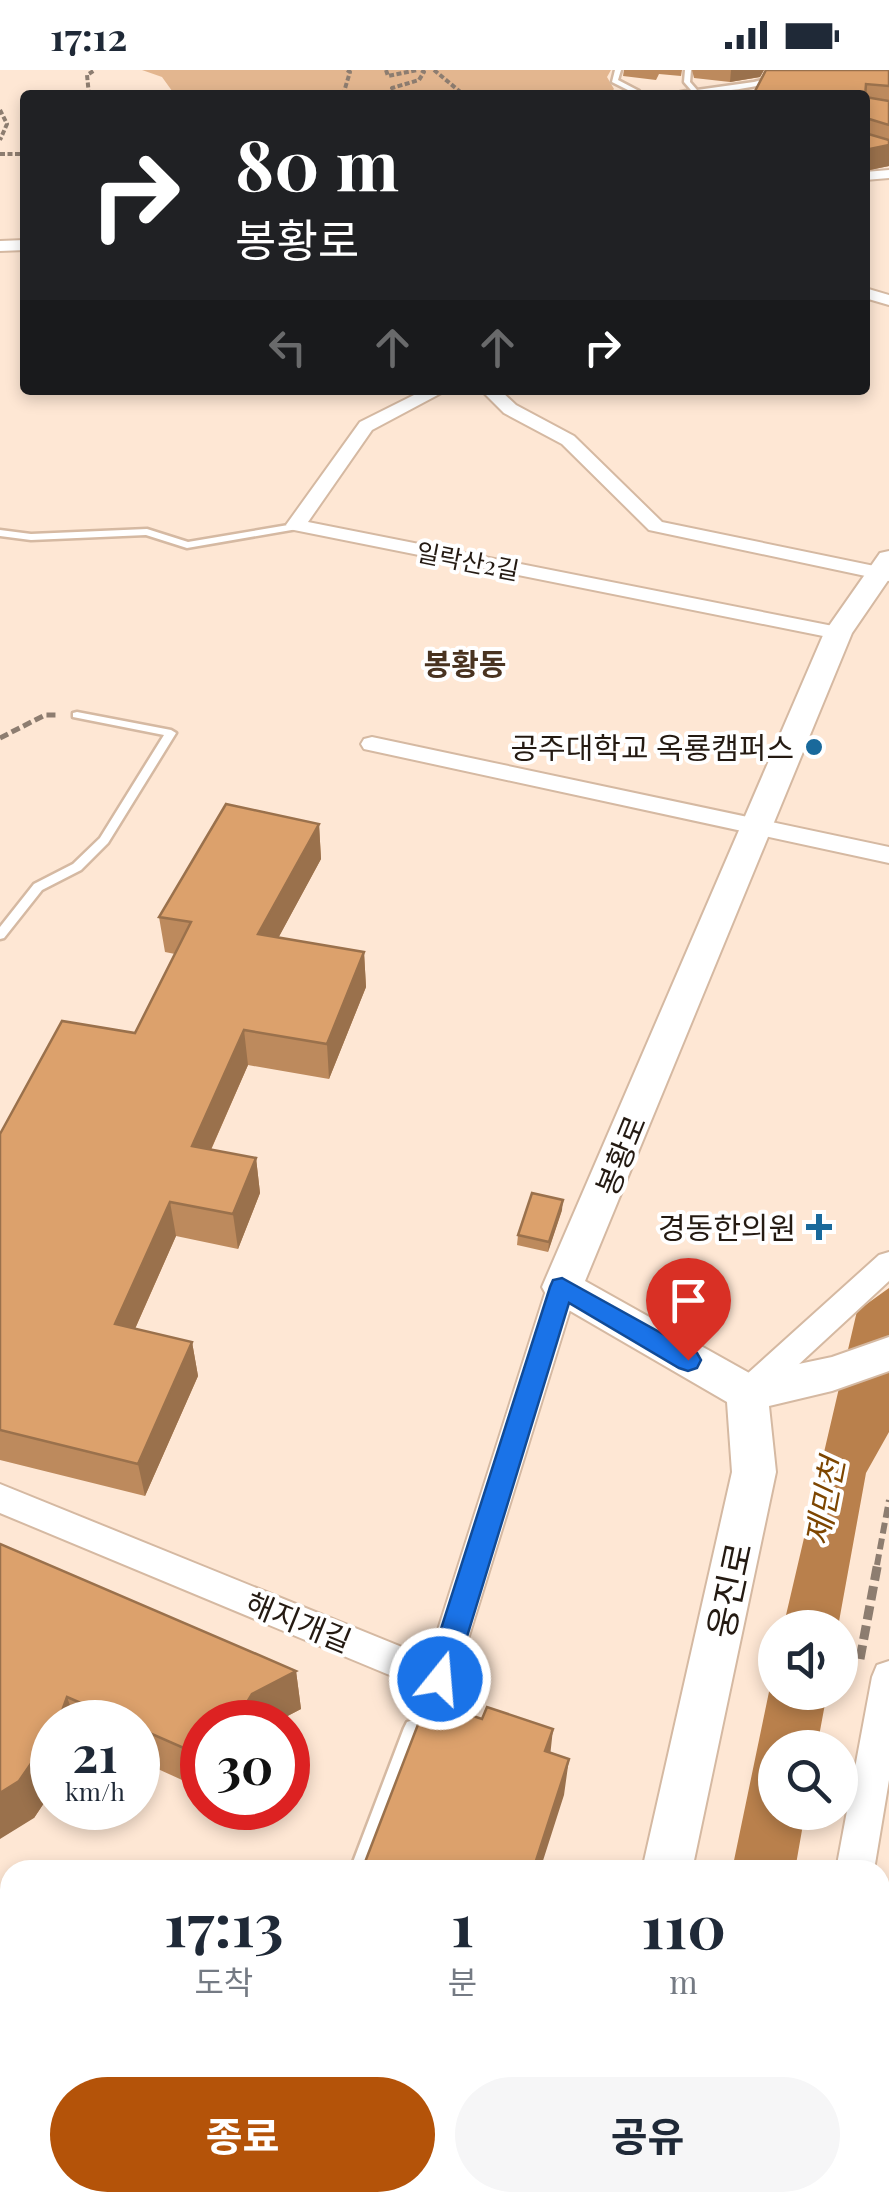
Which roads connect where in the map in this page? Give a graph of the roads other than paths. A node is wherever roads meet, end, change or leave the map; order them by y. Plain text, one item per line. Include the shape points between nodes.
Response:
1 (618, 70) edge
2 (688, 70) edge
3 (771, 70) edge
4 (633, 90) edge
5 (694, 90) joint
6 (428, 395) edge
7 (497, 395) edge
8 (300, 526) junction
9 (0, 532) edge
10 (887, 569) edge
11 (838, 634) junction
12 (77, 715) road end
13 (372, 744) dead end
14 (757, 825) junction
15 (889, 855) edge
16 (0, 935) edge
17 (889, 1263) edge
18 (562, 1287) junction
19 (889, 1354) edge
20 (747, 1393) junction
21 (0, 1498) edge
22 (873, 1675) edge
23 (413, 1728) edge
24 (364, 1860) edge
25 (669, 1860) edge
26 (856, 1860) edge

1 - 4 lane via 614,81
2 - 5 lane
3 - 5 lane via 755,84
6 - 8 street via 366,426 302,511
7 - 10 street via 510,409 568,440 656,526
8 - 9 lane via 187,544 147,532 31,537
8 - 11 street, 일락산2길
10 - 11 main road, 봉황로
11 - 14 main road, 봉황로
12 - 16 lane via 171,733 104,840 77,867 38,888
13 - 14 street
14 - 15 street
14 - 18 main road, 봉황로
17 - 20 street
18 - 20 main road
18 - 21 street, 해지개길 via 440,1679
19 - 20 main road
20 - 25 main road, 웅진로 via 754,1472
22 - 26 street
23 - 24 lane

